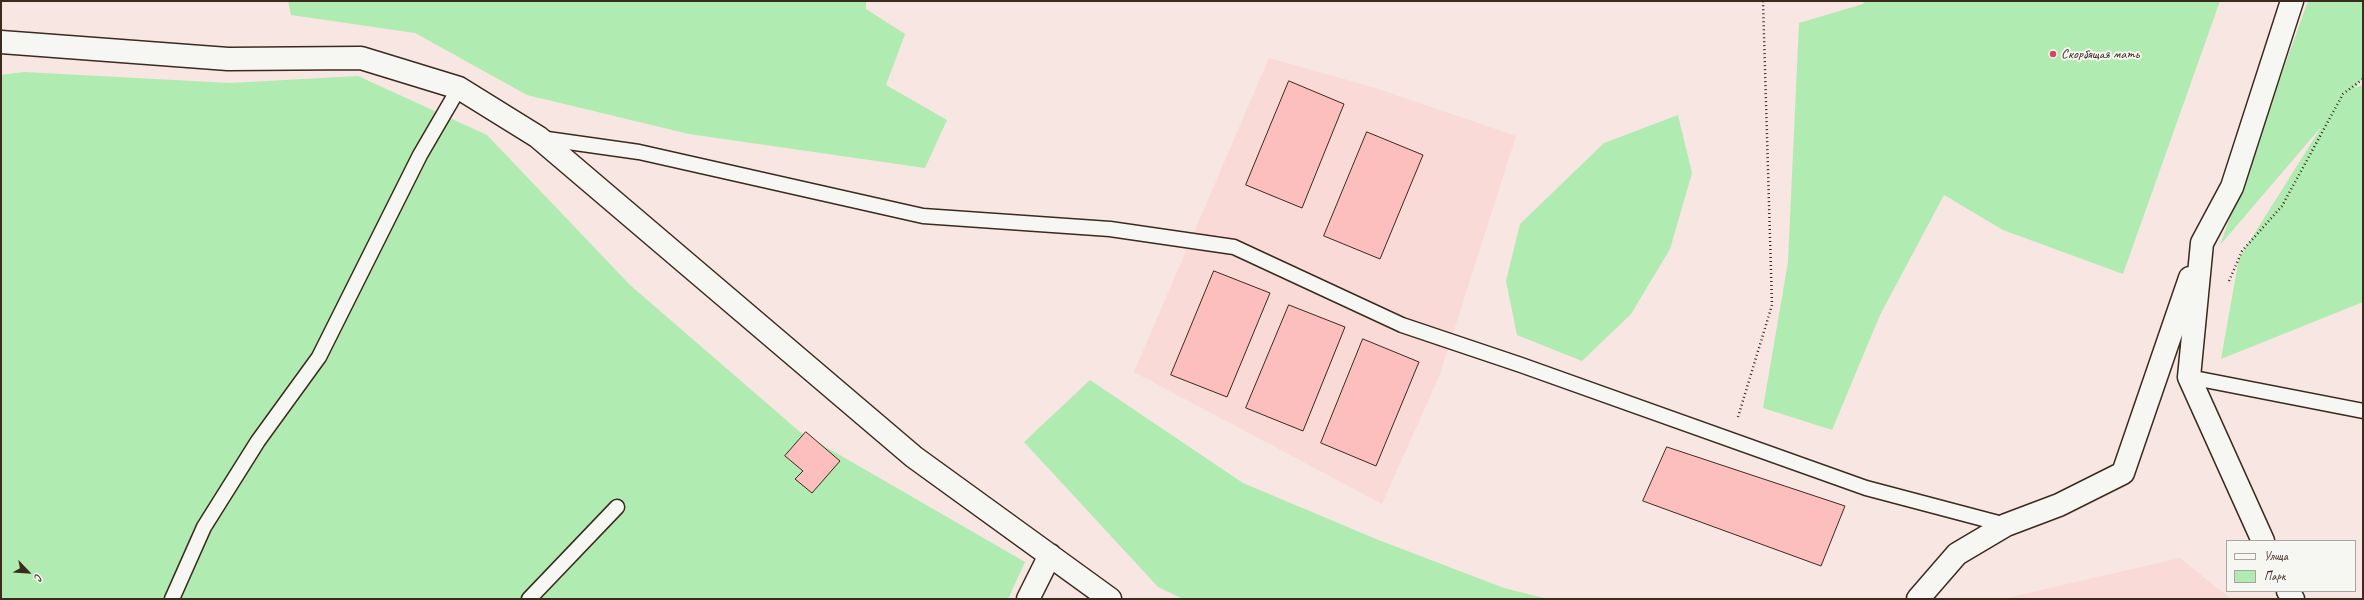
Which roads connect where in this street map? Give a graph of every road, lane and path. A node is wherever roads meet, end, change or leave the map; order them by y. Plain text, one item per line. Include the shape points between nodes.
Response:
1 (1763, 1) edge
2 (2292, 1) edge
3 (1, 42) edge
4 (2363, 79) edge
5 (459, 88) junction
6 (538, 138) junction
7 (2202, 243) junction
8 (2227, 286) dead end
9 (2189, 377) junction
10 (2363, 411) edge
11 (1731, 440) junction
12 (617, 507) dead end
13 (2006, 524) junction
14 (2262, 540) edge
15 (1050, 555) junction
16 (172, 599) edge
17 (529, 599) edge
18 (1028, 599) edge
19 (1110, 599) edge
20 (1918, 599) edge

1 - 11 path via 1772,305
2 - 7 street via 2232,187
3 - 5 street via 228,59 361,58
4 - 8 path via 2343,94 2282,206 2242,251
5 - 6 street
5 - 16 lane via 420,155 319,357 258,441 204,527
6 - 11 lane via 639,152 924,216 1110,229 1234,247 1402,325
6 - 15 street via 914,457
7 - 9 street
7 - 13 street via 2123,472 2059,505
9 - 10 lane
9 - 14 street
11 - 13 lane via 1866,488
12 - 17 lane
13 - 20 street via 1957,554
15 - 18 street
15 - 19 street

